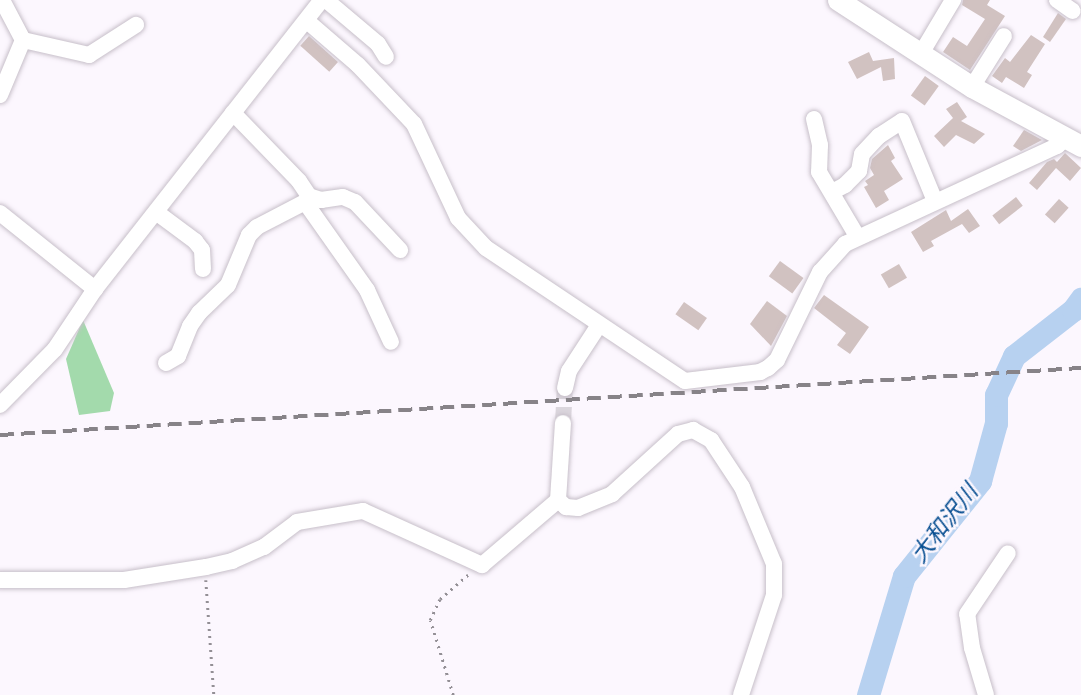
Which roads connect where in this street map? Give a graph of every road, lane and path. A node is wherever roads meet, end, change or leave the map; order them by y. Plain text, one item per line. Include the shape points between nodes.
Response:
1 (2, 0) edge
2 (324, 0) edge
3 (838, 0) edge
4 (953, 0) edge
5 (1057, 0) edge
6 (1073, 11) dead end
7 (307, 21) junction
8 (136, 25) dead end
9 (1004, 36) dead end
10 (23, 40) junction
11 (922, 51) junction
12 (386, 57) dead end
13 (972, 87) junction
14 (0, 95) edge
15 (233, 113) junction
16 (814, 119) dead end
17 (1073, 142) edge
18 (832, 192) junction
19 (307, 199) junction
20 (935, 201) junction
21 (156, 212) junction
22 (0, 213) edge
23 (858, 236) junction
24 (400, 250) dead end
25 (203, 269) dead end
26 (95, 289) junction
27 (599, 325) junction
28 (391, 342) dead end
29 (166, 363) dead end
30 (565, 388) tunnel mouth
31 (0, 405) edge
32 (563, 423) tunnel mouth
33 (558, 500) junction
34 (1008, 552) dead end
35 (482, 565) junction
36 (206, 567) junction
37 (0, 580) edge
38 (214, 695) edge
39 (453, 695) edge
40 (741, 695) edge
41 (986, 695) edge

1 - 10 street
2 - 7 street
2 - 12 street via 378,44
3 - 11 main road
4 - 11 street
5 - 6 street
7 - 15 street
7 - 27 street via 358,65 414,124 458,218 486,248
8 - 10 street via 89,55
9 - 13 street
10 - 14 street
11 - 13 main road
13 - 17 main road
15 - 19 street via 299,181
15 - 21 street
16 - 18 street via 820,145 819,172
17 - 20 street
18 - 20 street via 859,171 862,154 879,136 902,121
18 - 23 street
19 - 24 street via 343,197 355,202
19 - 28 street via 367,290
19 - 29 street via 249,235 228,285 190,326 178,356
20 - 23 street
21 - 25 street via 195,241 202,250
21 - 26 street
22 - 26 street
23 - 27 street via 820,272 777,360 760,372 685,381
26 - 31 street via 55,349
27 - 30 street via 569,371
32 - 33 street
33 - 35 street
33 - 40 street via 566,507 578,508 612,494 678,434 693,430 711,440 742,487 774,564 774,595
34 - 41 street via 967,614
35 - 36 street via 363,511 297,522 264,547
35 - 39 path via 440,599 430,620
36 - 37 street via 124,580
36 - 38 path

